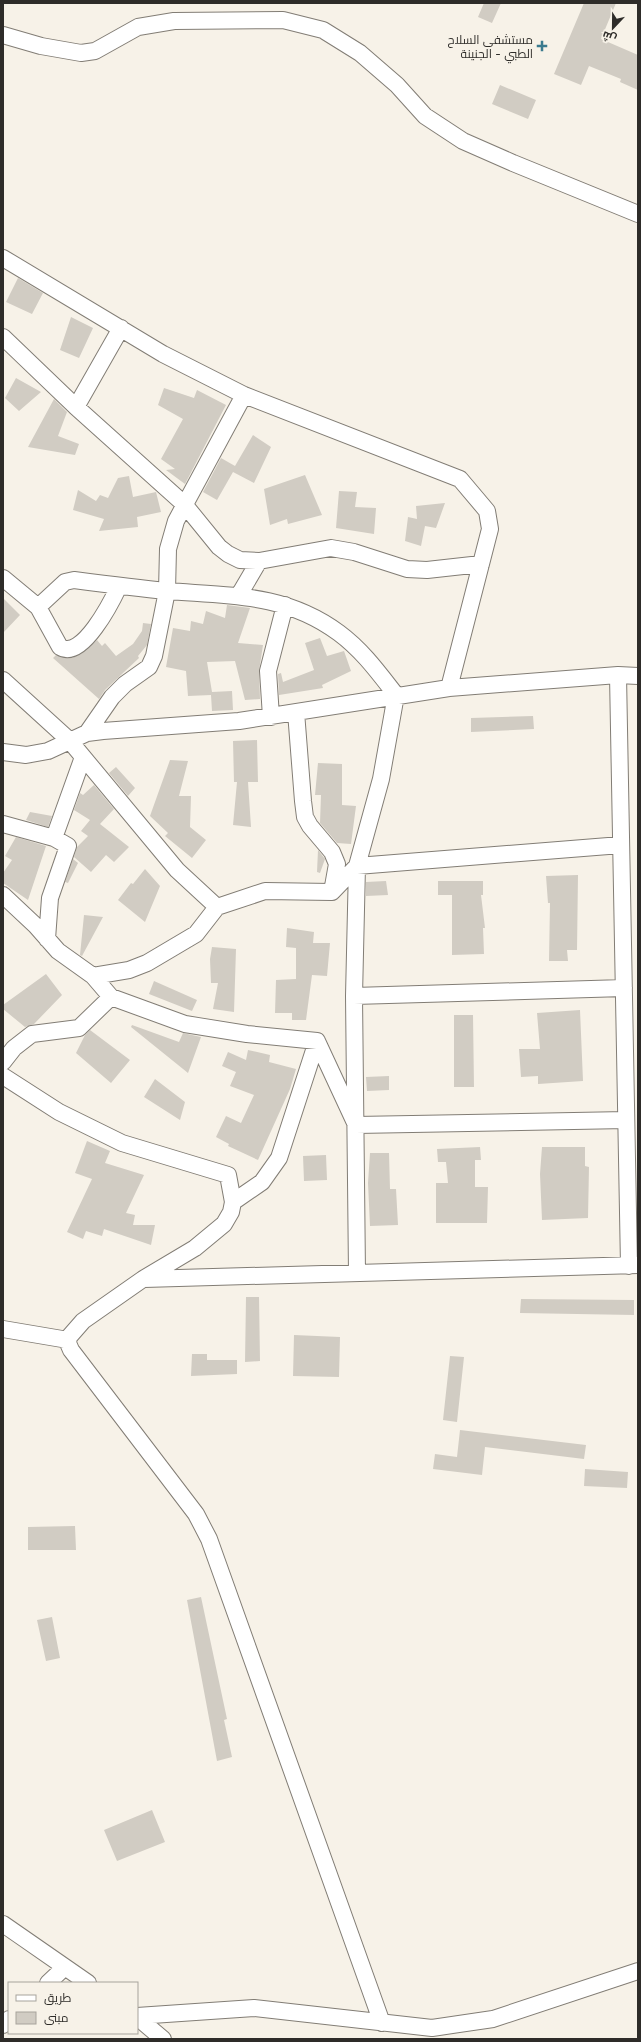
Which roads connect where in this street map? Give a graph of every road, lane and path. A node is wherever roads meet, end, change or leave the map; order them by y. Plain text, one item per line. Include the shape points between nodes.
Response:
1 (3, 35) edge
2 (638, 214) edge
3 (3, 258) edge
4 (121, 328) junction
5 (3, 337) edge
6 (244, 395) junction
7 (76, 407) junction
8 (184, 504) junction
9 (258, 561) junction
10 (481, 564) junction
11 (3, 578) edge
12 (119, 586) junction
13 (168, 591) junction
14 (239, 595) junction
15 (285, 605) junction
16 (38, 607) junction
17 (618, 675) junction
18 (638, 676) edge
19 (3, 680) edge
20 (449, 688) junction
21 (396, 695) junction
22 (296, 712) junction
23 (271, 717) junction
24 (87, 733) junction
25 (70, 740) junction
26 (3, 752) edge
27 (84, 757) junction
28 (3, 824) edge
29 (54, 838) junction
30 (621, 845) junction
31 (357, 866) junction
32 (332, 892) junction
33 (3, 895) edge
34 (217, 908) junction
35 (48, 939) junction
36 (93, 976) junction
37 (624, 988) junction
38 (354, 996) junction
39 (111, 997) junction
40 (317, 1041) junction
41 (3, 1062) edge
42 (3, 1076) edge
43 (626, 1120) junction
44 (356, 1125) junction
45 (233, 1202) junction
46 (633, 1266) edge
47 (357, 1273) junction
48 (144, 1279) junction
49 (3, 1329) edge
50 (68, 1340) junction
51 (3, 1924) edge
52 (65, 1967) junction
53 (638, 1971) edge
54 (49, 1982) edge
55 (87, 1982) edge
56 (138, 2016) edge
57 (138, 2017) edge
58 (382, 2023) junction
59 (163, 2039) edge

1 - 2 street via 41,46 81,53 95,51 138,27 174,21 283,20 323,30 360,53 397,85 425,116 463,141
3 - 4 street
4 - 6 street via 164,354
4 - 7 street
5 - 7 street
6 - 8 street
6 - 10 street via 460,479 487,511 490,529
7 - 8 street
8 - 9 street via 219,547 228,554 240,560
8 - 13 street via 168,550
9 - 10 street via 331,548 354,552 407,569 427,570
9 - 14 street
10 - 20 street
11 - 16 street
12 - 13 street
12 - 16 street via 74,580 65,582
12 - 16 street via 90,635 75,647 60,647
13 - 14 street
13 - 24 street via 154,656 149,667 124,684
14 - 15 street
15 - 21 street via 301,610 338,632 365,655
15 - 23 street via 268,671
17 - 18 street
17 - 20 street
17 - 30 street
19 - 25 street
20 - 21 street
21 - 22 street
21 - 31 street via 380,780
22 - 23 street
22 - 32 street via 306,817 310,826 332,852 337,864
23 - 24 street
24 - 25 street
25 - 26 street via 48,751 26,755
25 - 27 street
27 - 29 street
27 - 34 street via 177,870
28 - 29 street
29 - 35 street via 68,846 50,898
30 - 31 street
30 - 37 street
31 - 32 street
31 - 38 street
32 - 34 street via 266,891
33 - 35 street
34 - 36 street via 196,934 147,963 129,970
35 - 36 street via 58,951
36 - 39 street
37 - 38 street
37 - 43 street
38 - 44 street
39 - 40 street via 185,1024
39 - 41 street via 79,1028 32,1034 14,1048
40 - 44 street
40 - 45 street via 279,1158 262,1182
42 - 45 street via 59,1112 122,1143 228,1175
43 - 44 street
43 - 46 street
44 - 47 street
45 - 48 street via 224,1224 195,1248
46 - 47 street
47 - 48 street
48 - 50 street via 83,1322 72,1332
49 - 50 street
50 - 58 street via 71,1350 196,1514 209,1539
51 - 52 street
52 - 54 street
52 - 55 street
53 - 58 street via 493,2019 432,2028
56 - 58 street via 254,2008
57 - 59 street

